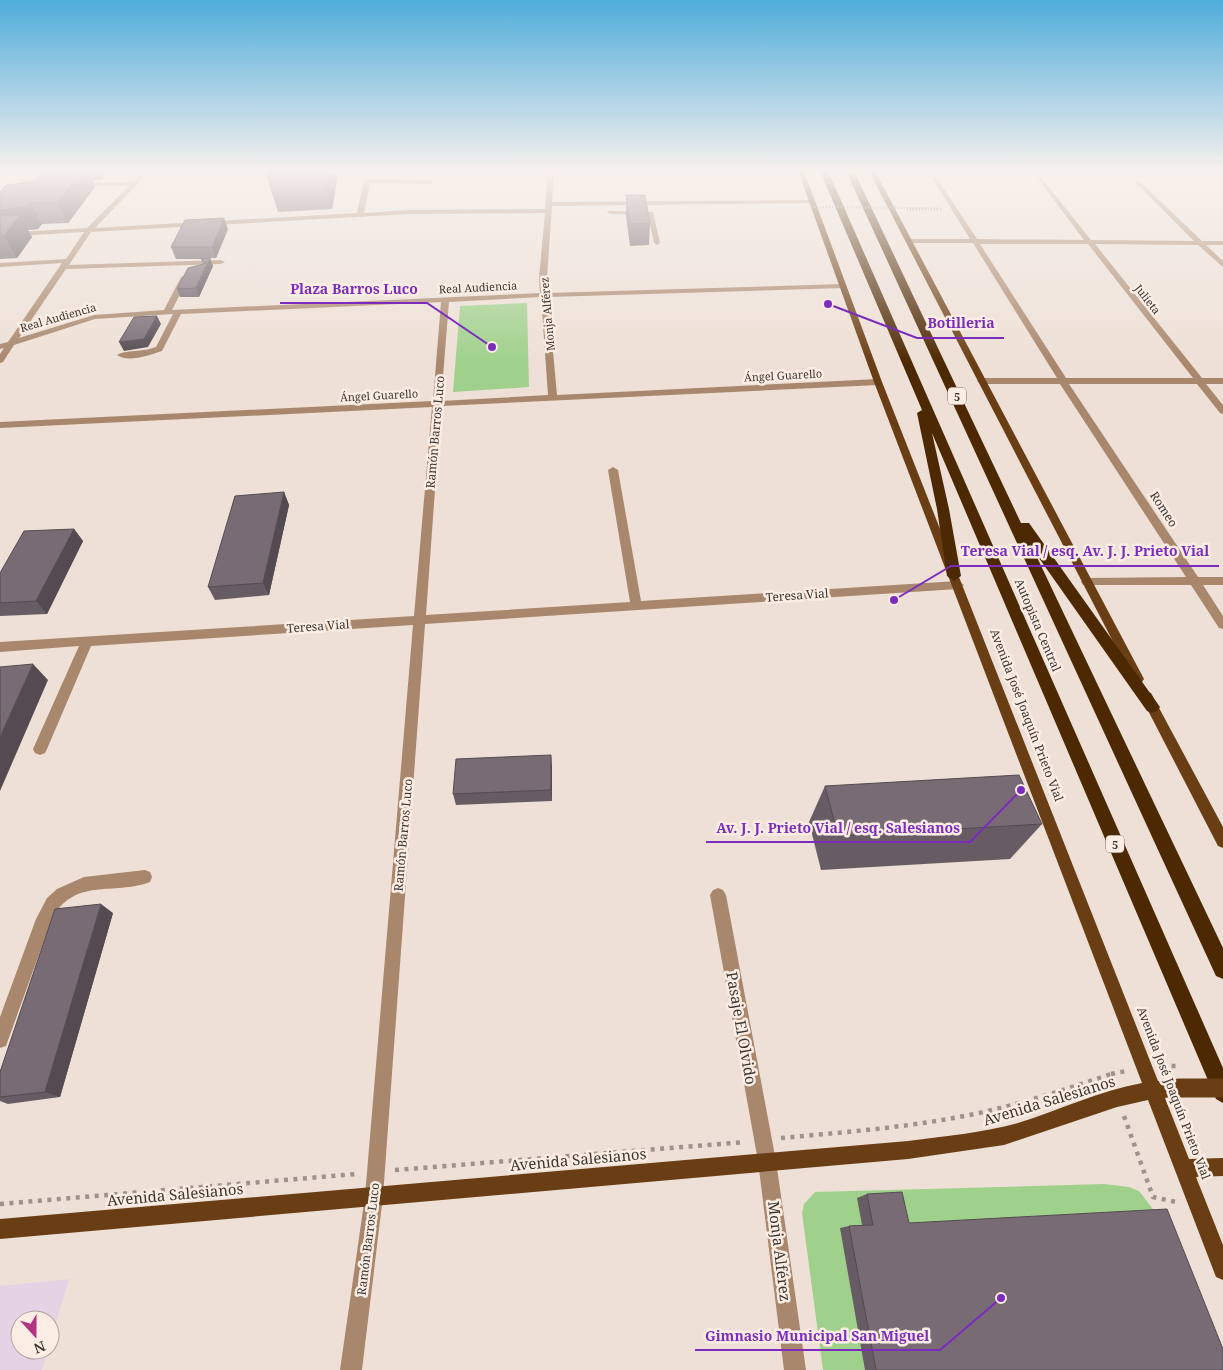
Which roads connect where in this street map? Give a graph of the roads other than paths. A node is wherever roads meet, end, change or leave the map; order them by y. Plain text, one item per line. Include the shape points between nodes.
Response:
1 (86, 235) edge
2 (545, 235) edge
3 (655, 235) edge
4 (824, 235) edge
5 (851, 235) edge
6 (880, 235) edge
7 (905, 235) edge
8 (971, 235) edge
9 (1083, 235) edge
10 (1193, 235) edge
11 (908, 241) junction
12 (975, 241) junction
13 (1089, 242) junction
14 (657, 243) dead end
15 (1201, 243) junction
16 (1223, 243) edge
17 (66, 264) junction
18 (0, 265) edge
19 (1223, 265) edge
20 (843, 286) junction
21 (545, 296) junction
22 (445, 300) junction
23 (166, 312) junction
24 (178, 312) junction
25 (14, 341) junction
26 (0, 347) edge
27 (121, 355) dead end
28 (0, 360) edge
29 (981, 381) junction
30 (1063, 381) junction
31 (1199, 381) junction
32 (1223, 381) edge
33 (878, 382) junction
34 (919, 392) junction
35 (553, 397) junction
36 (437, 403) junction
37 (1223, 411) edge
38 (0, 425) edge
39 (613, 470) dead end
40 (993, 475) junction
41 (956, 580) junction
42 (1194, 581) junction
43 (1223, 581) edge
44 (1087, 582) junction
45 (636, 606) junction
46 (420, 620) junction
47 (1223, 625) edge
48 (87, 641) junction
49 (0, 647) edge
50 (1152, 707) junction
51 (40, 749) dead end
52 (1223, 841) edge
53 (145, 877) dead end
54 (718, 896) dead end
55 (1223, 969) edge
56 (0, 1040) edge
57 (1153, 1088) junction
58 (1223, 1088) edge
59 (1223, 1092) edge
60 (768, 1161) junction
61 (1217, 1167) edge
62 (1184, 1168) junction
63 (374, 1196) junction
64 (0, 1229) edge
65 (1223, 1270) edge
66 (351, 1370) edge
67 (795, 1370) edge

1 - 17 street
2 - 21 street, Monja Alférez
3 - 14 street
4 - 20 main road, Avenida José Joaquín Prieto Vial
5 - 34 highway, Autopista Central / 5
6 - 40 highway, Autopista Central / 5
7 - 11 main road
8 - 12 street
9 - 13 street, Julieta
10 - 15 street
11 - 12 street
11 - 29 main road
12 - 13 street
12 - 30 street
13 - 15 street
13 - 31 street, Julieta
15 - 16 street
15 - 19 street
17 - 18 street
17 - 23 street via 220,266 187,273
17 - 25 street
20 - 21 street, Real Audiencia
20 - 33 main road, Avenida José Joaquín Prieto Vial
21 - 22 street, Real Audiencia
21 - 35 street, Monja Alférez
22 - 24 street, Real Audiencia
22 - 36 street, Ramón Barros Luco
23 - 24 street, Real Audiencia
23 - 25 street, Real Audiencia via 94,317
24 - 27 street via 159,349 146,354
25 - 26 street, Real Audiencia
25 - 28 street
29 - 30 street
29 - 44 main road
30 - 31 street
30 - 42 street, Romeo
31 - 32 street
31 - 37 street, Julieta
33 - 35 street, Ángel Guarello
33 - 41 main road, Avenida José Joaquín Prieto Vial
34 - 41 highway
34 - 59 highway, Autopista Central / 5
35 - 36 street, Ángel Guarello
36 - 38 street, Ángel Guarello
36 - 46 street, Ramón Barros Luco
39 - 45 street
40 - 50 highway via 1046,559
40 - 55 highway, Autopista Central / 5
41 - 45 street, Teresa Vial
41 - 57 main road, Avenida José Joaquín Prieto Vial
42 - 43 street
42 - 44 street
42 - 47 street, Romeo
44 - 50 main road
45 - 46 street, Teresa Vial
46 - 48 street, Teresa Vial
46 - 63 street, Ramón Barros Luco
48 - 49 street, Teresa Vial
48 - 51 street
50 - 52 main road
53 - 56 street via 82,885 68,890 53,902
54 - 60 street, Pasaje El Olvido
57 - 58 main road, Avenida Salesianos, bridge
57 - 60 main road, Avenida Salesianos via 1016,1132 974,1141 908,1150
57 - 62 main road, Avenida José Joaquín Prieto Vial
60 - 63 main road, Avenida Salesianos
60 - 67 street, Monja Alférez
61 - 62 main road
62 - 65 main road, Avenida José Joaquín Prieto Vial
63 - 64 main road, Avenida Salesianos
63 - 66 street, Ramón Barros Luco

